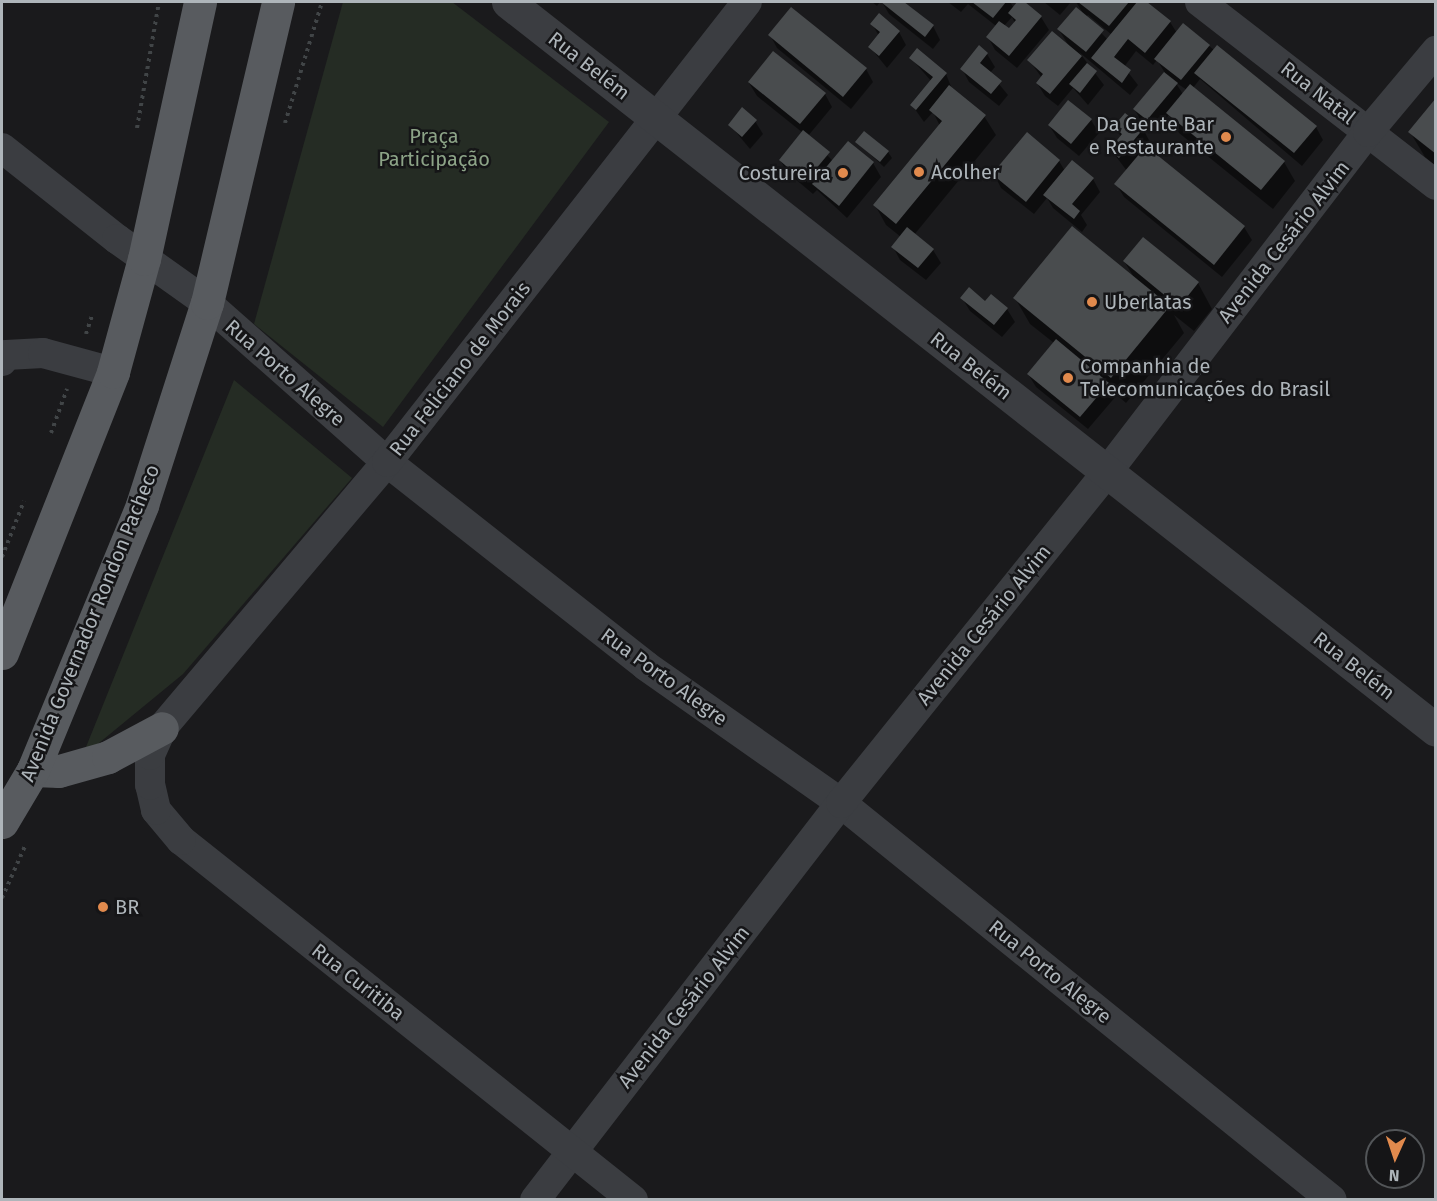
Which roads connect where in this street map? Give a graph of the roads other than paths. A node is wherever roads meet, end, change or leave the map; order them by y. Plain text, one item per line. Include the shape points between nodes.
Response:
1 (200, 2) edge
2 (278, 2) edge
3 (508, 2) edge
4 (747, 2) edge
5 (1200, 2) edge
6 (1436, 51) edge
7 (656, 118) junction
8 (1368, 132) junction
9 (2, 148) edge
10 (1436, 185) edge
11 (144, 259) junction
12 (207, 303) junction
13 (2, 361) edge
14 (112, 372) junction
15 (387, 462) junction
16 (1107, 472) junction
17 (2, 653) edge
18 (162, 728) junction
19 (1436, 730) edge
20 (33, 770) junction
21 (841, 803) junction
22 (2, 822) edge
23 (573, 1151) junction
24 (535, 1200) edge
25 (633, 1200) edge
26 (1332, 1200) edge

1 - 11 main road
2 - 12 main road, Avenida Governador Rondon Pacheco
3 - 7 street, Rua Belém
4 - 7 street, Rua Feliciano de Morais
5 - 8 street, Rua Natal
6 - 8 street, Avenida Cesário Alvim
7 - 15 street, Rua Feliciano de Morais
7 - 16 street, Rua Belém
8 - 10 street, Rua Natal
8 - 16 street, Avenida Cesário Alvim
9 - 11 street, Rua Porto Alegre
11 - 12 street, Rua Porto Alegre
11 - 14 main road
12 - 15 street, Rua Porto Alegre
12 - 20 main road, Avenida Governador Rondon Pacheco via 142,505
13 - 14 street via 6,355 43,353
14 - 17 main road
15 - 18 street, Rua Feliciano de Morais
15 - 21 street, Rua Porto Alegre via 646,666
16 - 19 street, Rua Belém
16 - 21 street, Avenida Cesário Alvim
18 - 20 main road via 108,757 59,771
18 - 23 street, Rua Curitiba via 150,755 150,785 156,810 181,840
20 - 22 main road, Avenida Governador Rondon Pacheco
21 - 23 street, Avenida Cesário Alvim
21 - 26 street, Rua Porto Alegre
23 - 24 street, Avenida Cesário Alvim
23 - 25 street, Rua Curitiba

